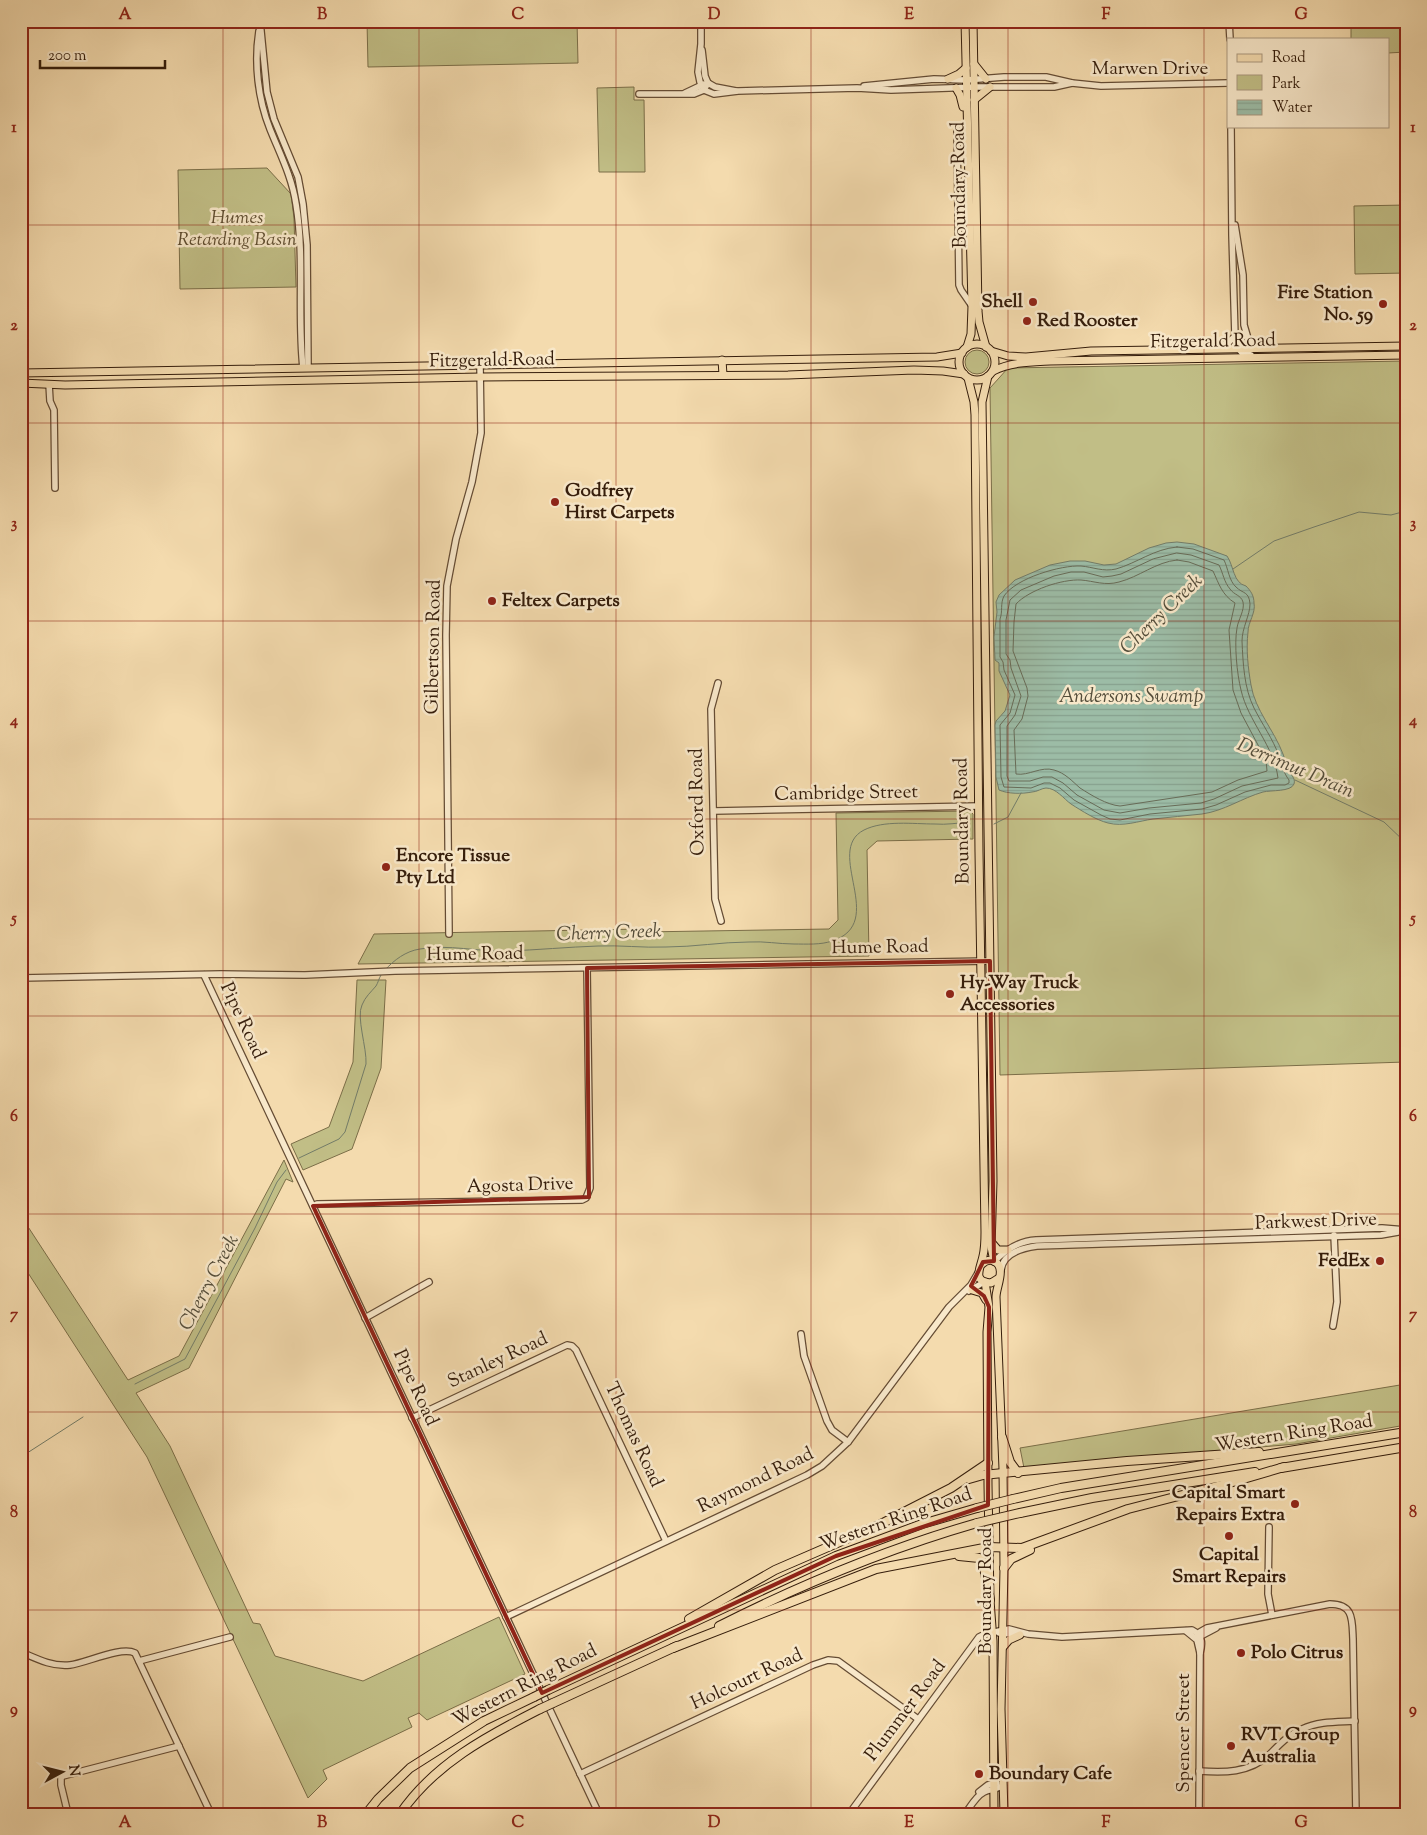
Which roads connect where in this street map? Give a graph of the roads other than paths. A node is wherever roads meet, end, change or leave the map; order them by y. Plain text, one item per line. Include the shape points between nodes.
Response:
1 (701, 21) edge
2 (965, 21) edge
3 (973, 21) edge
4 (1229, 21) edge
5 (260, 24) edge
6 (1230, 38) edge
7 (701, 44) junction
8 (974, 64) junction
9 (966, 68) junction
10 (986, 78) junction
11 (948, 79) junction
12 (922, 80) junction
13 (970, 83) junction
14 (1072, 83) junction
15 (1227, 83) edge
16 (708, 84) junction
17 (702, 87) junction
18 (990, 87) junction
19 (857, 88) junction
20 (956, 88) junction
21 (923, 89) junction
22 (738, 91) junction
23 (268, 92) junction
24 (260, 94) junction
25 (640, 94) dead end
26 (974, 100) junction
27 (967, 112) junction
28 (1231, 128) edge
29 (957, 129) dead end
30 (279, 130) junction
31 (272, 133) junction
32 (968, 151) junction
33 (958, 157) junction
34 (1232, 208) junction
35 (303, 245) junction
36 (1243, 275) junction
37 (1233, 276) junction
38 (972, 306) junction
39 (301, 334) junction
40 (309, 334) junction
41 (1235, 336) junction
42 (1406, 346) edge
43 (989, 349) junction
44 (1257, 349) junction
45 (964, 350) junction
46 (1207, 350) junction
47 (1239, 350) junction
48 (1406, 355) edge
49 (1270, 357) junction
50 (722, 360) junction
51 (480, 364) junction
52 (305, 368) junction
53 (21, 372) edge
54 (990, 374) junction
55 (723, 375) junction
56 (966, 376) junction
57 (481, 377) junction
58 (306, 380) junction
59 (21, 383) edge
60 (49, 384) junction
61 (55, 488) dead end
62 (718, 684) dead end
63 (979, 806) junction
64 (988, 806) junction
65 (714, 811) junction
66 (721, 921) dead end
67 (449, 934) dead end
68 (990, 961) junction
69 (981, 962) junction
70 (587, 968) junction
71 (204, 975) junction
72 (21, 978) edge
73 (313, 1206) junction
74 (1405, 1230) edge
75 (1334, 1233) junction
76 (1097, 1241) junction
77 (992, 1242) junction
78 (1008, 1250) junction
79 (994, 1261) junction
80 (982, 1264) junction
81 (1001, 1270) junction
82 (978, 1274) junction
83 (999, 1278) junction
84 (429, 1282) dead end
85 (984, 1282) junction
86 (972, 1290) junction
87 (960, 1296) junction
88 (989, 1307) junction
89 (366, 1318) junction
90 (1334, 1326) dead end
91 (801, 1334) dead end
92 (569, 1345) joint
93 (412, 1418) junction
94 (1406, 1432) edge
95 (1002, 1438) junction
96 (848, 1442) junction
97 (1406, 1448) edge
98 (1308, 1449) junction
99 (988, 1463) junction
100 (1284, 1467) junction
101 (1018, 1473) junction
102 (1003, 1474) junction
103 (988, 1475) junction
104 (951, 1488) junction
105 (1269, 1527) dead end
106 (1077, 1528) junction
107 (666, 1541) junction
108 (989, 1547) junction
109 (1004, 1547) junction
110 (947, 1556) junction
111 (1004, 1568) junction
112 (990, 1600) junction
113 (1272, 1615) junction
114 (506, 1617) junction
115 (992, 1632) junction
116 (1002, 1632) junction
117 (1024, 1634) junction
118 (1198, 1636) junction
119 (230, 1637) dead end
120 (651, 1642) junction
121 (673, 1648) junction
122 (1002, 1649) junction
123 (21, 1652) edge
124 (139, 1661) junction
125 (918, 1719) junction
126 (1355, 1722) junction
127 (179, 1746) junction
128 (434, 1752) junction
129 (444, 1765) junction
130 (1199, 1771) junction
131 (580, 1774) junction
132 (991, 1785) junction
133 (1003, 1785) junction
134 (68, 1814) edge
135 (211, 1814) edge
136 (366, 1814) edge
137 (372, 1814) edge
138 (400, 1814) edge
139 (406, 1814) edge
140 (599, 1814) edge
141 (848, 1814) edge
142 (965, 1814) edge
143 (994, 1814) edge
144 (1004, 1814) edge
145 (1199, 1814) edge
146 (1356, 1814) edge

1 - 7 street
2 - 9 main road, Boundary Road
3 - 8 main road, Boundary Road
4 - 6 street
5 - 23 street
5 - 24 street via 257,59
7 - 16 street
7 - 17 street via 698,66
8 - 10 main road
8 - 13 main road, Boundary Road
9 - 11 main road
9 - 13 main road, Boundary Road
10 - 13 street, Marwen Drive
10 - 14 street, Marwen Drive via 1046,77
11 - 12 street
11 - 13 street
12 - 19 street
12 - 21 street
13 - 18 street, Marwen Drive
13 - 20 street
13 - 26 main road, Boundary Road
13 - 27 main road, Boundary Road
14 - 15 street, Marwen Drive via 1101,86
14 - 18 street, Marwen Drive via 1054,87
16 - 17 street
16 - 22 street
17 - 22 street via 714,94
17 - 25 street via 685,93
18 - 26 main road
19 - 21 street
19 - 22 street
20 - 21 street
20 - 27 main road
23 - 24 street
23 - 30 street
24 - 31 street
26 - 43 main road, Boundary Road via 978,311
27 - 32 main road, Boundary Road
28 - 34 street
29 - 33 street, Boundary Road
30 - 31 street
30 - 35 street via 301,190
31 - 35 street via 295,192
32 - 33 street, Boundary Road
32 - 38 main road, Boundary Road
33 - 38 street, Boundary Road via 959,285
34 - 36 street
34 - 37 street
35 - 39 street
35 - 40 street
36 - 37 street
36 - 44 street via 1244,325 1249,342
37 - 41 street
38 - 45 main road, Boundary Road via 971,334
39 - 40 street
39 - 52 street
40 - 52 street
41 - 46 street via 1228,343
41 - 47 street
42 - 44 main road, Fitzgerald Road
43 - 45 main road via 976,344
43 - 46 main road, Fitzgerald Road via 1008,356 1026,357 1091,351
43 - 54 main road via 995,363
44 - 47 main road, Fitzgerald Road
45 - 50 main road, Fitzgerald Road via 937,357
45 - 56 main road via 960,366
46 - 47 main road, Fitzgerald Road
47 - 49 street via 1244,354
48 - 49 main road, Fitzgerald Road
49 - 54 main road, Fitzgerald Road via 1050,361 1006,365
50 - 51 main road, Fitzgerald Road
50 - 55 main road
51 - 52 main road, Fitzgerald Road
51 - 57 street, Gilbertson Road
52 - 53 main road, Fitzgerald Road
52 - 58 main road
54 - 56 main road via 980,380
54 - 64 main road, Boundary Road via 982,402
55 - 56 main road, Fitzgerald Road via 914,370
55 - 57 main road, Fitzgerald Road
56 - 63 main road, Boundary Road via 975,415
57 - 58 main road, Fitzgerald Road
57 - 67 street, Gilbertson Road via 481,433 447,586
58 - 60 main road, Fitzgerald Road
59 - 60 main road, Fitzgerald Road
60 - 61 street via 54,410
62 - 65 street, Oxford Road via 711,709
63 - 64 main road
63 - 65 street, Cambridge Street
63 - 69 main road, Boundary Road
64 - 68 main road, Boundary Road
65 - 66 street, Oxford Road via 715,899
68 - 69 street, Hume Road
68 - 77 main road, Boundary Road
69 - 70 street, Hume Road
69 - 80 main road, Boundary Road via 985,1242
70 - 71 street, Hume Road
70 - 73 street, Agosta Drive via 590,1188 586,1198
71 - 72 street, Hume Road
71 - 73 street, Pipe Road
73 - 89 street, Pipe Road
74 - 75 street, Parkwest Drive via 1382,1235
75 - 76 street, Parkwest Drive
75 - 90 street via 1337,1302
76 - 78 street, Parkwest Drive via 1028,1241
76 - 81 street, Parkwest Drive via 1024,1248 1004,1260
77 - 78 main road via 998,1250
77 - 79 main road, Boundary Road
78 - 79 street, Parkwest Drive
79 - 80 main road
79 - 81 main road
80 - 82 main road
81 - 83 main road
82 - 85 main road
82 - 87 street, Raymond Road
83 - 85 main road via 991,1283
83 - 95 main road, Boundary Road via 996,1297
84 - 89 street
85 - 86 street, Raymond Road
85 - 88 main road, Boundary Road
86 - 87 street, Raymond Road
86 - 88 main road via 982,1293
87 - 96 street, Raymond Road
88 - 99 main road, Boundary Road
89 - 93 street, Pipe Road
91 - 96 street via 804,1356 826,1421
92 - 93 street, Stanley Road
92 - 107 street, Thomas Road via 576,1350
93 - 114 street, Pipe Road
94 - 98 highway, Western Ring Road
95 - 101 highway via 1010,1462
95 - 102 main road, Boundary Road
96 - 107 street, Raymond Road via 807,1475
97 - 100 highway, Western Ring Road
98 - 101 highway via 1127,1461
98 - 120 highway, Western Ring Road, bridge via 1061,1488 977,1508 836,1556
99 - 103 main road, Boundary Road
99 - 104 highway
100 - 106 highway via 1136,1507
100 - 121 highway, Western Ring Road, bridge via 1092,1498 977,1523 846,1567
101 - 102 highway
102 - 103 highway
102 - 109 main road, Boundary Road
103 - 104 highway via 974,1477
103 - 108 main road, Boundary Road
104 - 120 highway via 881,1524 769,1574
105 - 113 street via 1268,1594
106 - 109 highway via 1022,1548
106 - 111 highway via 1015,1557
107 - 114 street, Raymond Road
108 - 109 highway
108 - 110 highway
108 - 112 main road, Boundary Road
109 - 111 main road, Boundary Road
110 - 112 highway via 981,1559
110 - 121 highway via 864,1572
111 - 116 main road, Boundary Road
112 - 115 main road, Boundary Road
113 - 118 street via 1206,1628
113 - 126 street via 1330,1604 1341,1604 1350,1612
114 - 131 street, Pipe Road
115 - 116 street
115 - 125 street, Plummer Road via 980,1637
115 - 132 main road, Boundary Road
116 - 117 street
116 - 122 main road, Boundary Road
117 - 118 street via 1069,1637 1186,1631
117 - 122 main road via 1010,1640
118 - 130 street, Spencer Street
119 - 124 street
120 - 128 highway, Western Ring Road, bridge via 484,1721
121 - 129 highway, Western Ring Road, bridge via 540,1709 492,1734
122 - 133 main road, Boundary Road
123 - 124 street via 49,1664 69,1666 128,1651
124 - 127 street
125 - 131 street, Holcourt Road via 838,1661 828,1660
125 - 141 street, Plummer Road
126 - 130 street via 1321,1722 1300,1729 1248,1768 1231,1772
126 - 146 street
127 - 134 street via 64,1776 60,1782
127 - 135 street
128 - 136 highway via 410,1768
128 - 137 highway via 411,1771
129 - 138 highway
129 - 139 highway
130 - 145 street, Spencer Street
131 - 140 street, Pipe Road
132 - 133 street
132 - 142 street via 979,1792
132 - 143 main road
133 - 144 main road, Boundary Road

